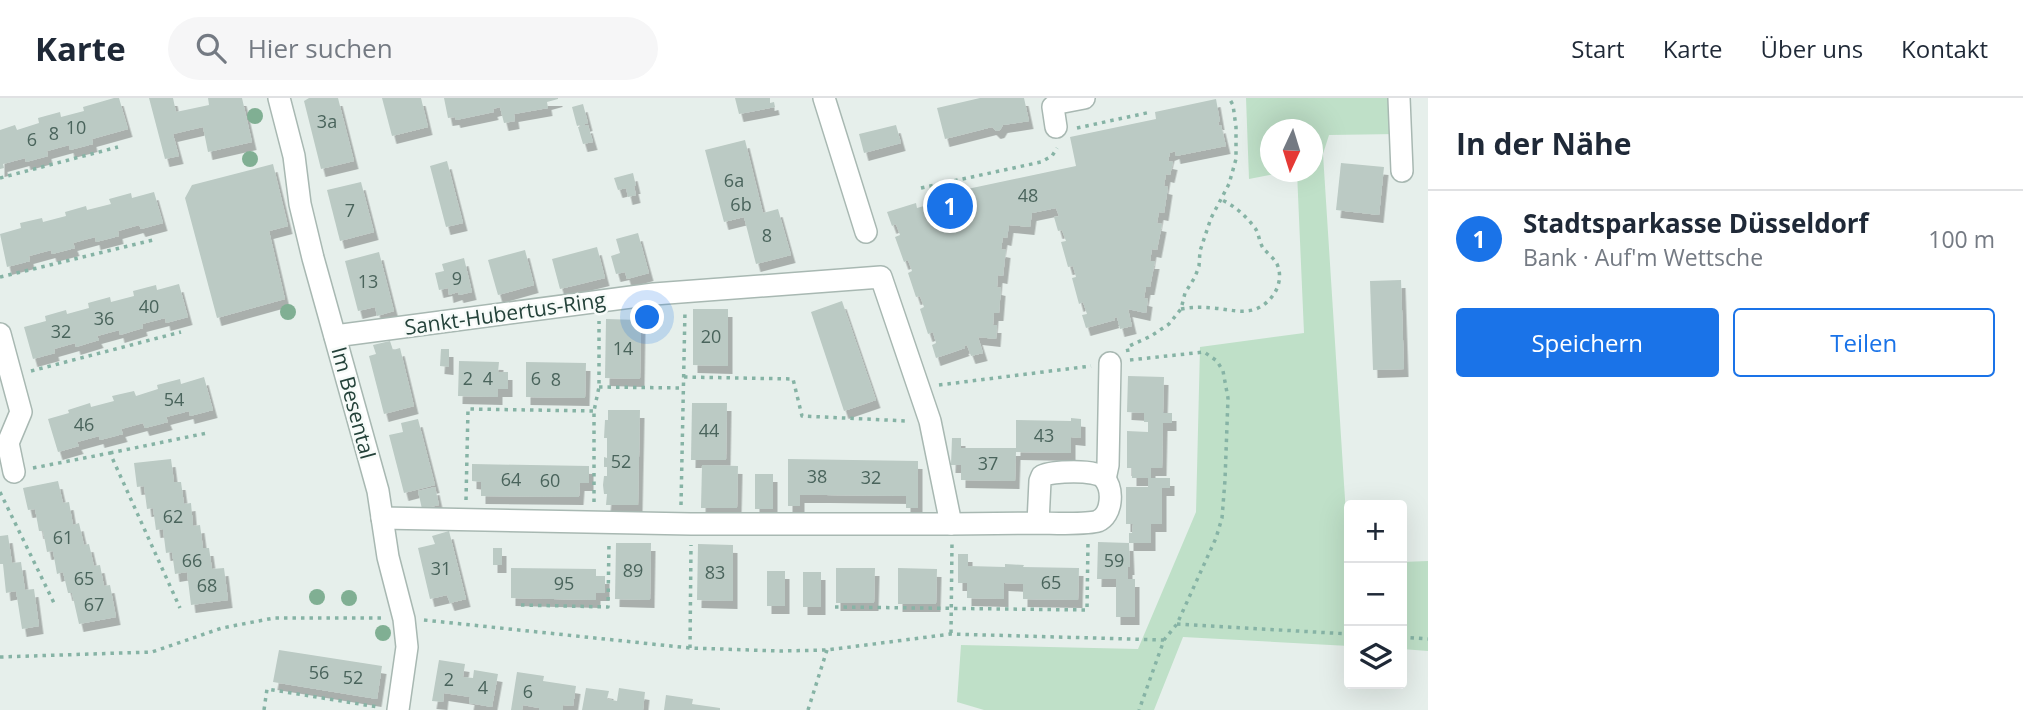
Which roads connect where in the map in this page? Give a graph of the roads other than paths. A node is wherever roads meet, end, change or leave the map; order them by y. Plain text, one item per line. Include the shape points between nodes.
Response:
1 (279, 98) edge
2 (824, 98) edge
3 (1084, 98) edge
4 (1399, 98) edge
5 (1057, 130) road end
6 (1402, 170) dead end
7 (866, 232) dead end
8 (0, 334) edge
9 (335, 336) junction
10 (1119, 362) road end
11 (4, 444) edge
12 (14, 472) road end
13 (1105, 479) junction
14 (382, 518) junction
15 (1038, 523) junction
16 (951, 524) junction
17 (398, 710) edge

1 - 9 street, Im Besental via 303,217
2 - 7 street
3 - 5 street via 1053,107
4 - 6 street
8 - 11 street via 22,412
9 - 14 street, Im Besental
9 - 16 street, Sankt-Hubertus-Ring via 686,290 881,277 930,421
10 - 13 street
11 - 12 street
13 - 15 street via 1110,491 1105,517 1095,522
13 - 15 street via 1095,473 1042,476
14 - 16 street
14 - 17 street, Im Besental via 407,647
15 - 16 street

